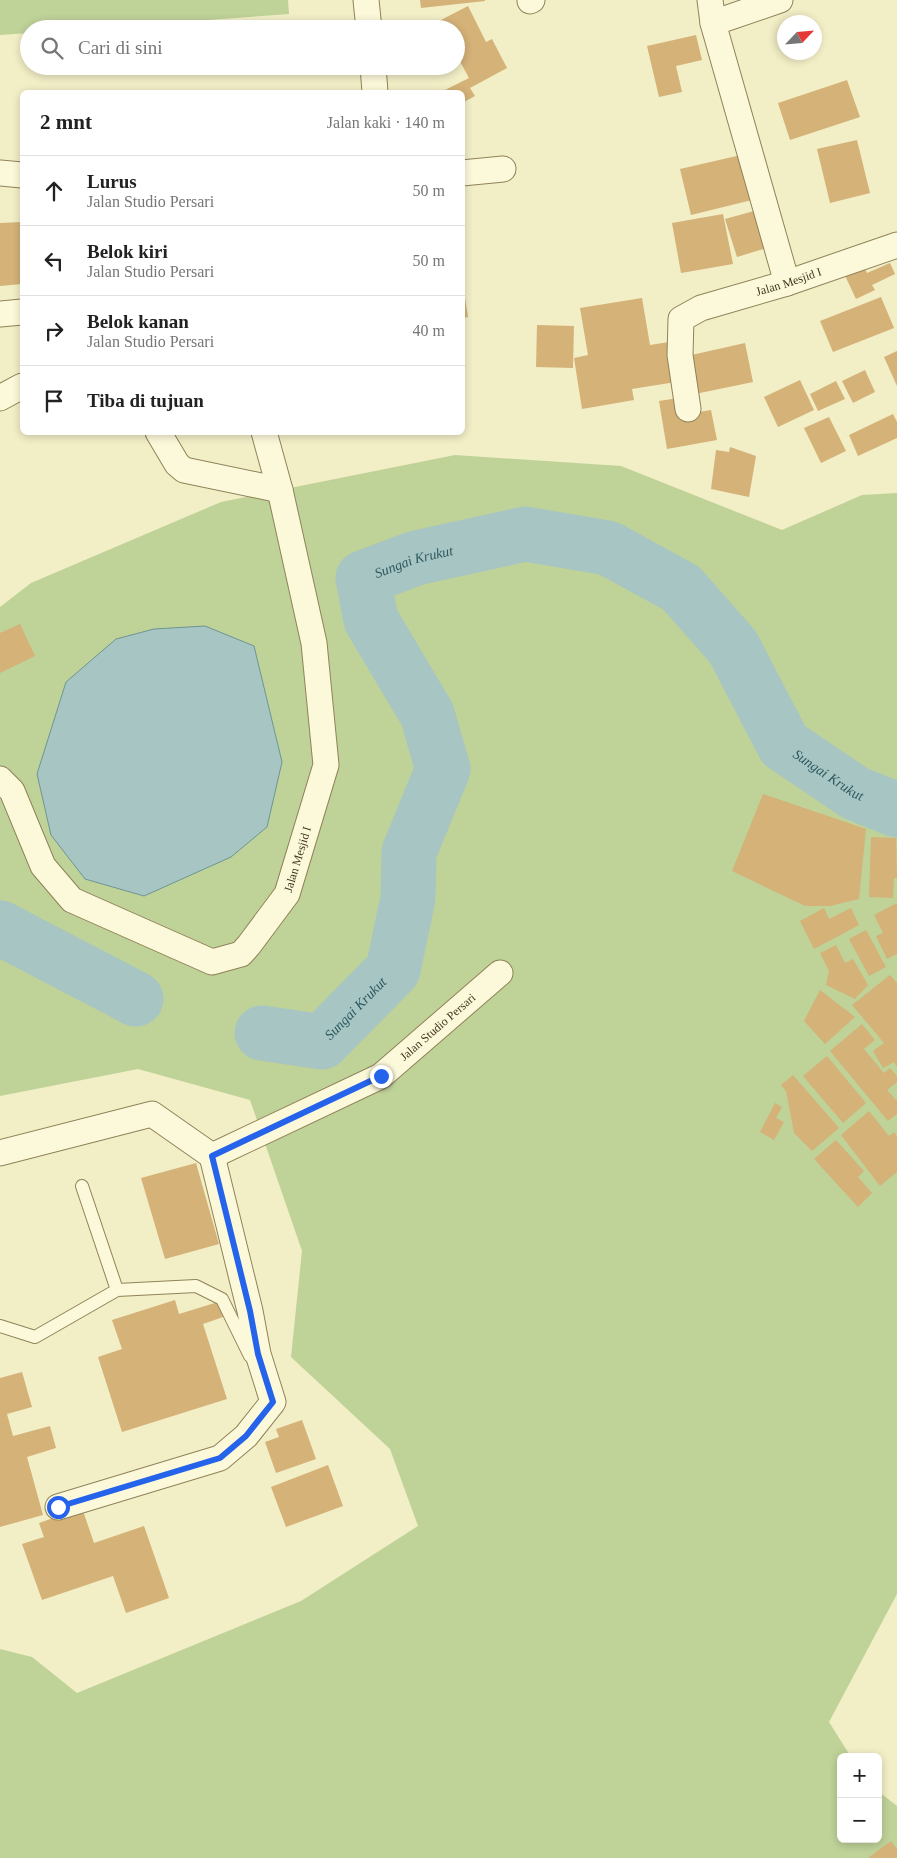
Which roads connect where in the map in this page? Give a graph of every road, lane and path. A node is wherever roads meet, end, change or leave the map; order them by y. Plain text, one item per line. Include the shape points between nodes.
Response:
1 (366, 0) edge
2 (780, 0) edge
3 (711, 12) edge
4 (368, 20) edge
5 (374, 75) edge
6 (375, 90) edge
7 (504, 170) dead end
8 (0, 172) edge
9 (465, 172) edge
10 (20, 175) edge
11 (897, 245) edge
12 (787, 283) junction
13 (20, 312) edge
14 (0, 314) edge
15 (20, 387) edge
16 (0, 398) edge
17 (688, 409) dead end
18 (160, 435) edge
19 (265, 435) edge
20 (280, 490) junction
21 (0, 779) edge
22 (500, 973) dead end
23 (0, 1153) edge
24 (212, 1156) junction
25 (82, 1186) dead end
26 (117, 1290) junction
27 (0, 1326) edge
28 (273, 1402) junction
29 (58, 1507) dead end

1 - 4 street
2 - 3 street
3 - 12 street
5 - 6 street
7 - 9 street
8 - 10 street
11 - 12 street, Jalan Mesjid I
12 - 17 street, Jalan Mesjid I via 701,308 681,319 680,354
13 - 14 street
15 - 16 street
18 - 20 street via 184,470
19 - 20 street, Jalan Mesjid I
20 - 21 street, Jalan Mesjid I via 314,643 326,765 287,894 241,954 212,962 72,900 43,866 12,791
22 - 24 street, Jalan Studio Persari via 381,1076
23 - 24 street via 152,1114
24 - 28 street via 258,1354
25 - 26 lane
26 - 27 lane via 34,1336
26 - 28 lane via 196,1286 222,1298
28 - 29 street via 246,1436 220,1458

